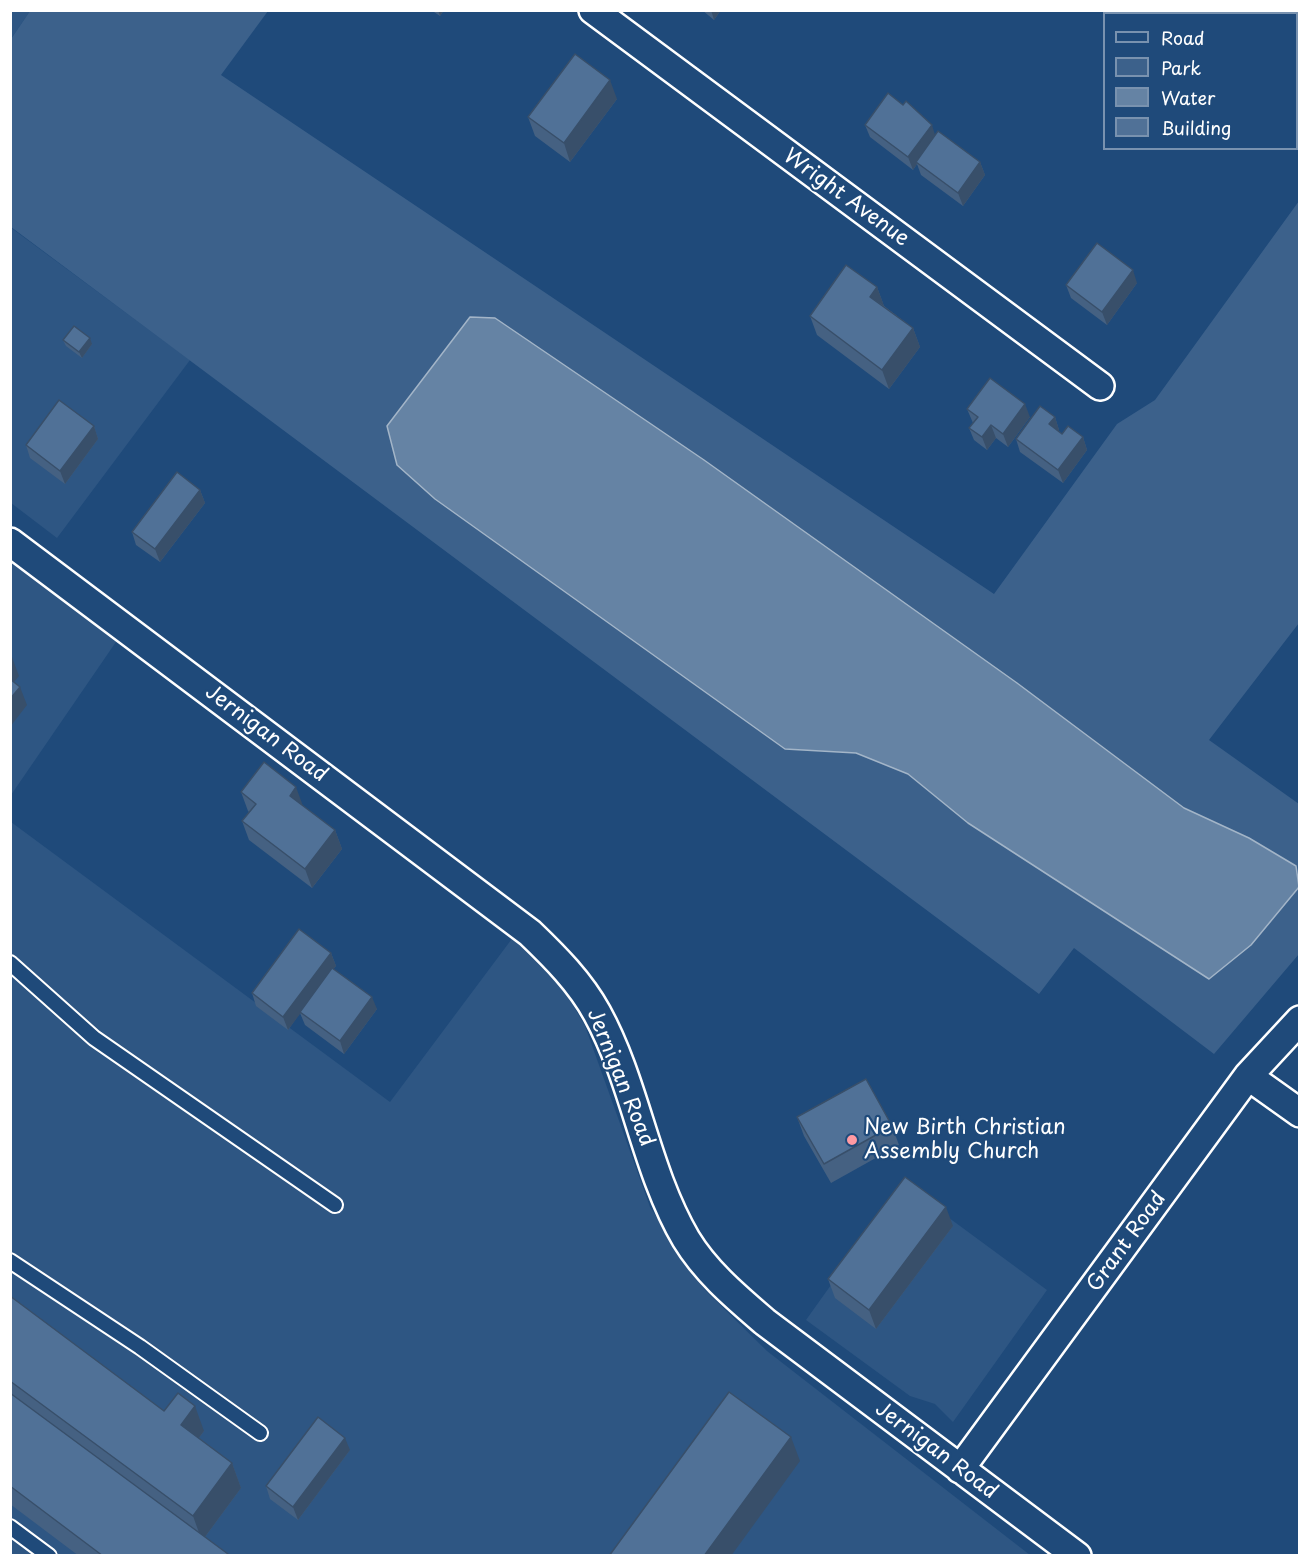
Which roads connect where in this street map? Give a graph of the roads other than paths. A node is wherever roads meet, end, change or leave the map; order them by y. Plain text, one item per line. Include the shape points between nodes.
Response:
1 (592, 10) edge
2 (1100, 386) dead end
3 (10, 542) edge
4 (10, 963) edge
5 (1299, 1020) edge
6 (1248, 1076) junction
7 (1299, 1113) edge
8 (335, 1205) dead end
9 (10, 1261) edge
10 (260, 1433) dead end
11 (960, 1469) junction
12 (10, 1527) edge
13 (49, 1556) edge
14 (1077, 1556) edge

1 - 2 street, Wright Avenue
3 - 11 street, Jernigan Road via 530,933 567,969 597,1014 674,1216 702,1262 765,1322
4 - 8 lane via 94,1038
5 - 6 street, Grant Road
6 - 7 street
6 - 11 street, Grant Road
9 - 10 lane
11 - 14 street, Jernigan Road
12 - 13 lane

